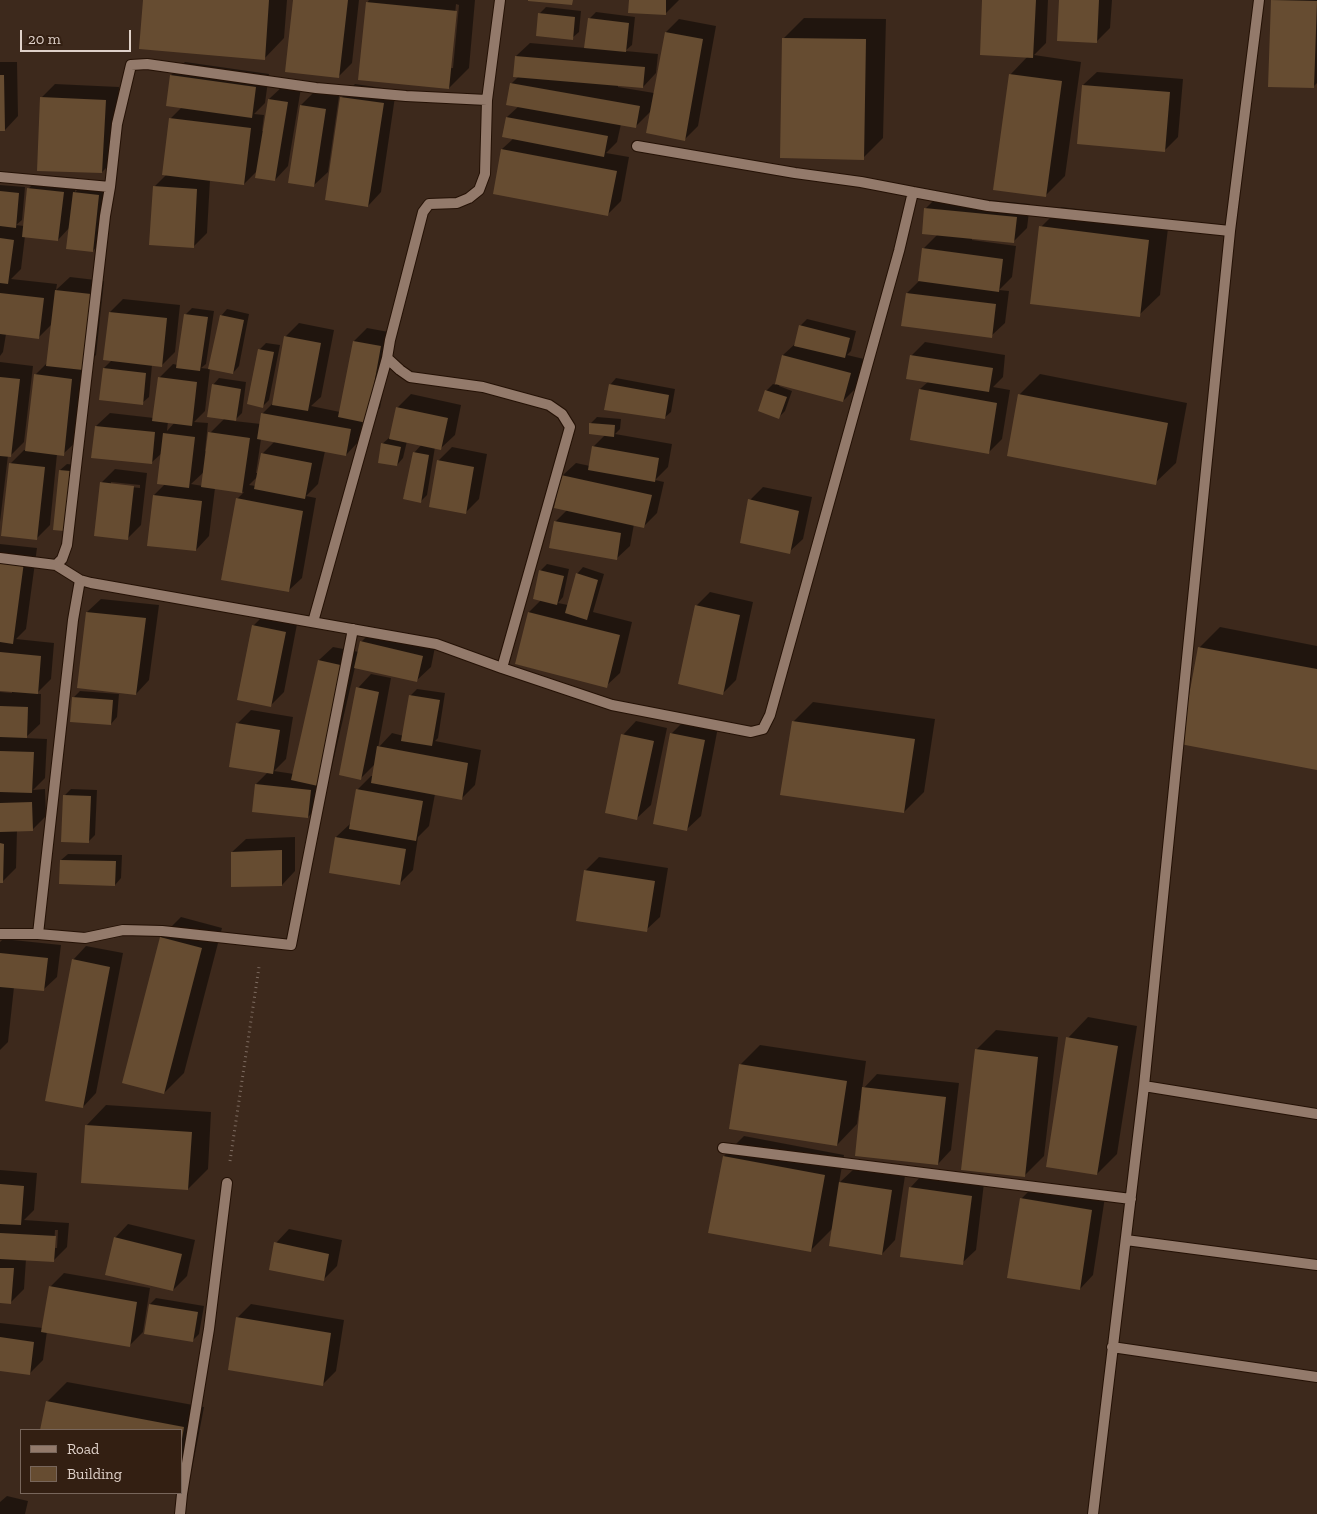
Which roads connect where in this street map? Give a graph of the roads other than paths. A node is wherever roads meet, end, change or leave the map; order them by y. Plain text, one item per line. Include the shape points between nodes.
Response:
1 (500, 0) edge
2 (1259, 0) edge
3 (487, 100) junction
4 (638, 146) dead end
5 (0, 177) edge
6 (110, 187) junction
7 (913, 192) junction
8 (1230, 231) junction
9 (387, 358) junction
10 (0, 558) edge
11 (56, 565) junction
12 (80, 580) junction
13 (313, 622) junction
14 (353, 629) junction
15 (502, 668) junction
16 (0, 934) edge
17 (38, 934) junction
18 (1144, 1086) junction
19 (1317, 1114) edge
20 (722, 1148) dead end
21 (227, 1184) road end
22 (1131, 1200) junction
23 (1126, 1240) junction
24 (1317, 1265) edge
25 (1112, 1347) junction
26 (1317, 1377) edge
27 (180, 1514) edge
28 (1093, 1514) edge

1 - 3 street
2 - 8 street
3 - 6 street via 316,88 147,64 131,65 117,124
3 - 9 street via 485,174 479,190 457,203 429,204 423,212
4 - 7 street
5 - 6 street
6 - 11 street via 67,545
7 - 8 street via 988,206
7 - 15 street via 900,251 770,715 763,728 751,732 612,705
8 - 18 street
9 - 13 street
9 - 15 street via 410,377 483,387 549,405 562,414 570,427
10 - 11 street
11 - 12 street
12 - 13 street
12 - 17 street
13 - 14 street
14 - 15 street via 436,644
14 - 17 street via 291,945 162,931 123,930 85,938
16 - 17 street
18 - 19 street
18 - 22 street
20 - 22 street
21 - 27 street via 209,1329
22 - 23 street
23 - 24 street
23 - 25 street
25 - 26 street
25 - 28 street

